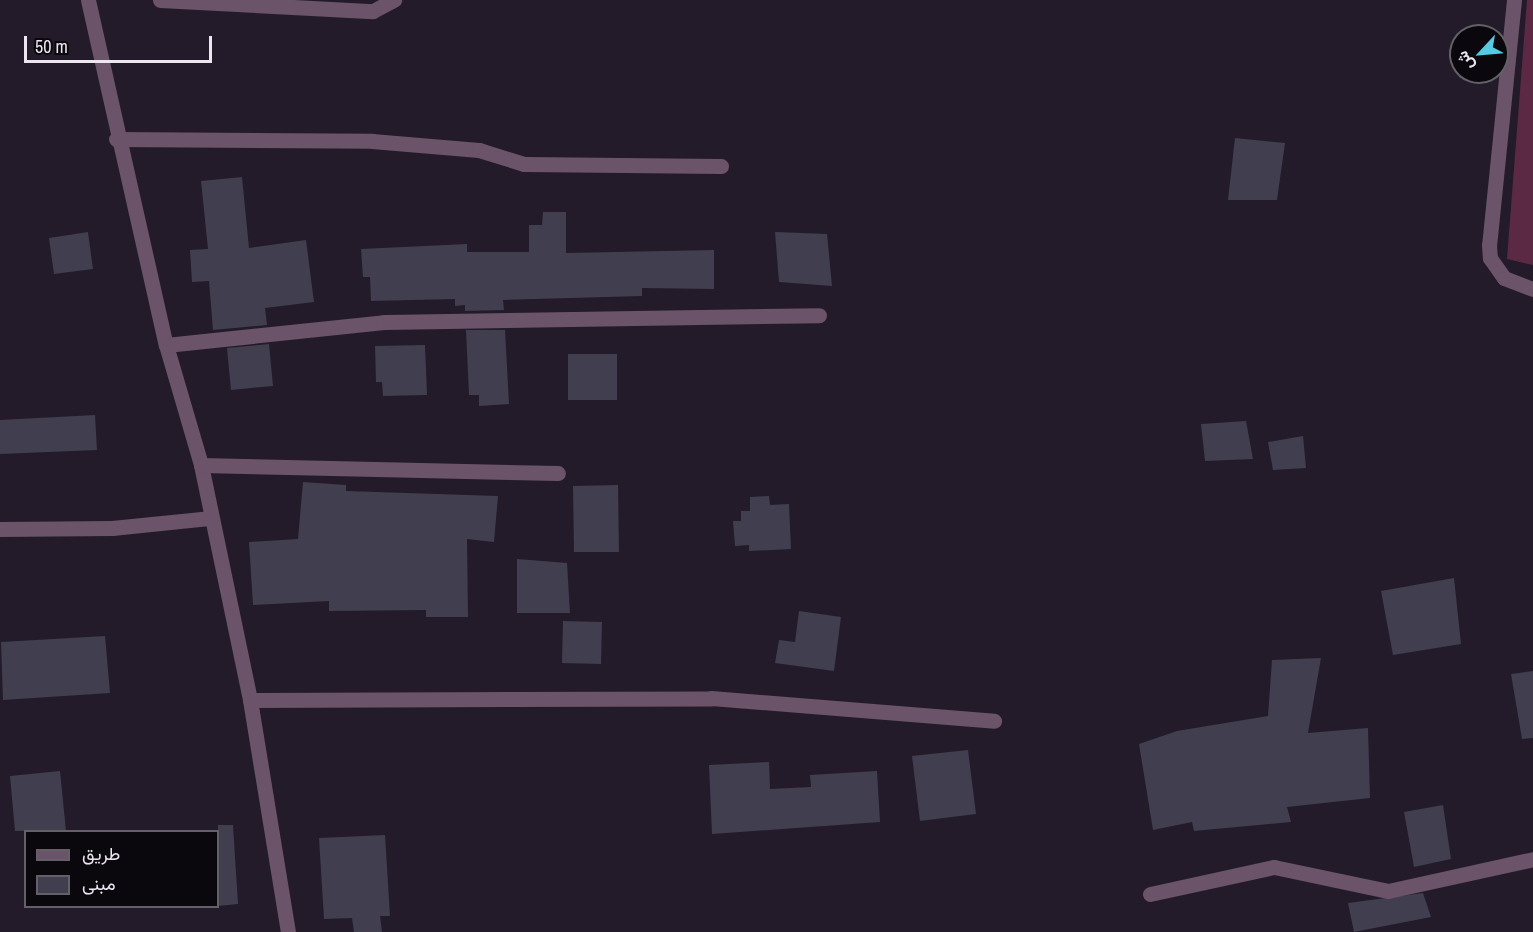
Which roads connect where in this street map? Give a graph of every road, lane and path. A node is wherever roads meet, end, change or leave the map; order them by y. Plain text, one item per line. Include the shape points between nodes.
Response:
1 (88, 0) edge
2 (160, 0) edge
3 (394, 0) edge
4 (1514, 0) edge
5 (116, 139) junction
6 (721, 166) dead end
7 (1533, 289) edge
8 (819, 315) dead end
9 (166, 345) junction
10 (201, 465) junction
11 (558, 473) dead end
12 (212, 518) junction
13 (0, 528) edge
14 (250, 700) junction
15 (994, 721) dead end
16 (1533, 859) edge
17 (1150, 894) dead end
18 (288, 932) edge

1 - 5 street
2 - 3 street via 373,11
4 - 7 street via 1489,245 1490,258 1504,278
5 - 6 street via 372,141 479,150 524,164
5 - 9 street
8 - 9 street via 384,322
9 - 10 street
10 - 11 street
10 - 12 street
12 - 13 street via 112,528
12 - 14 street
14 - 15 street via 711,698
14 - 18 street
16 - 17 street via 1388,891 1274,867

